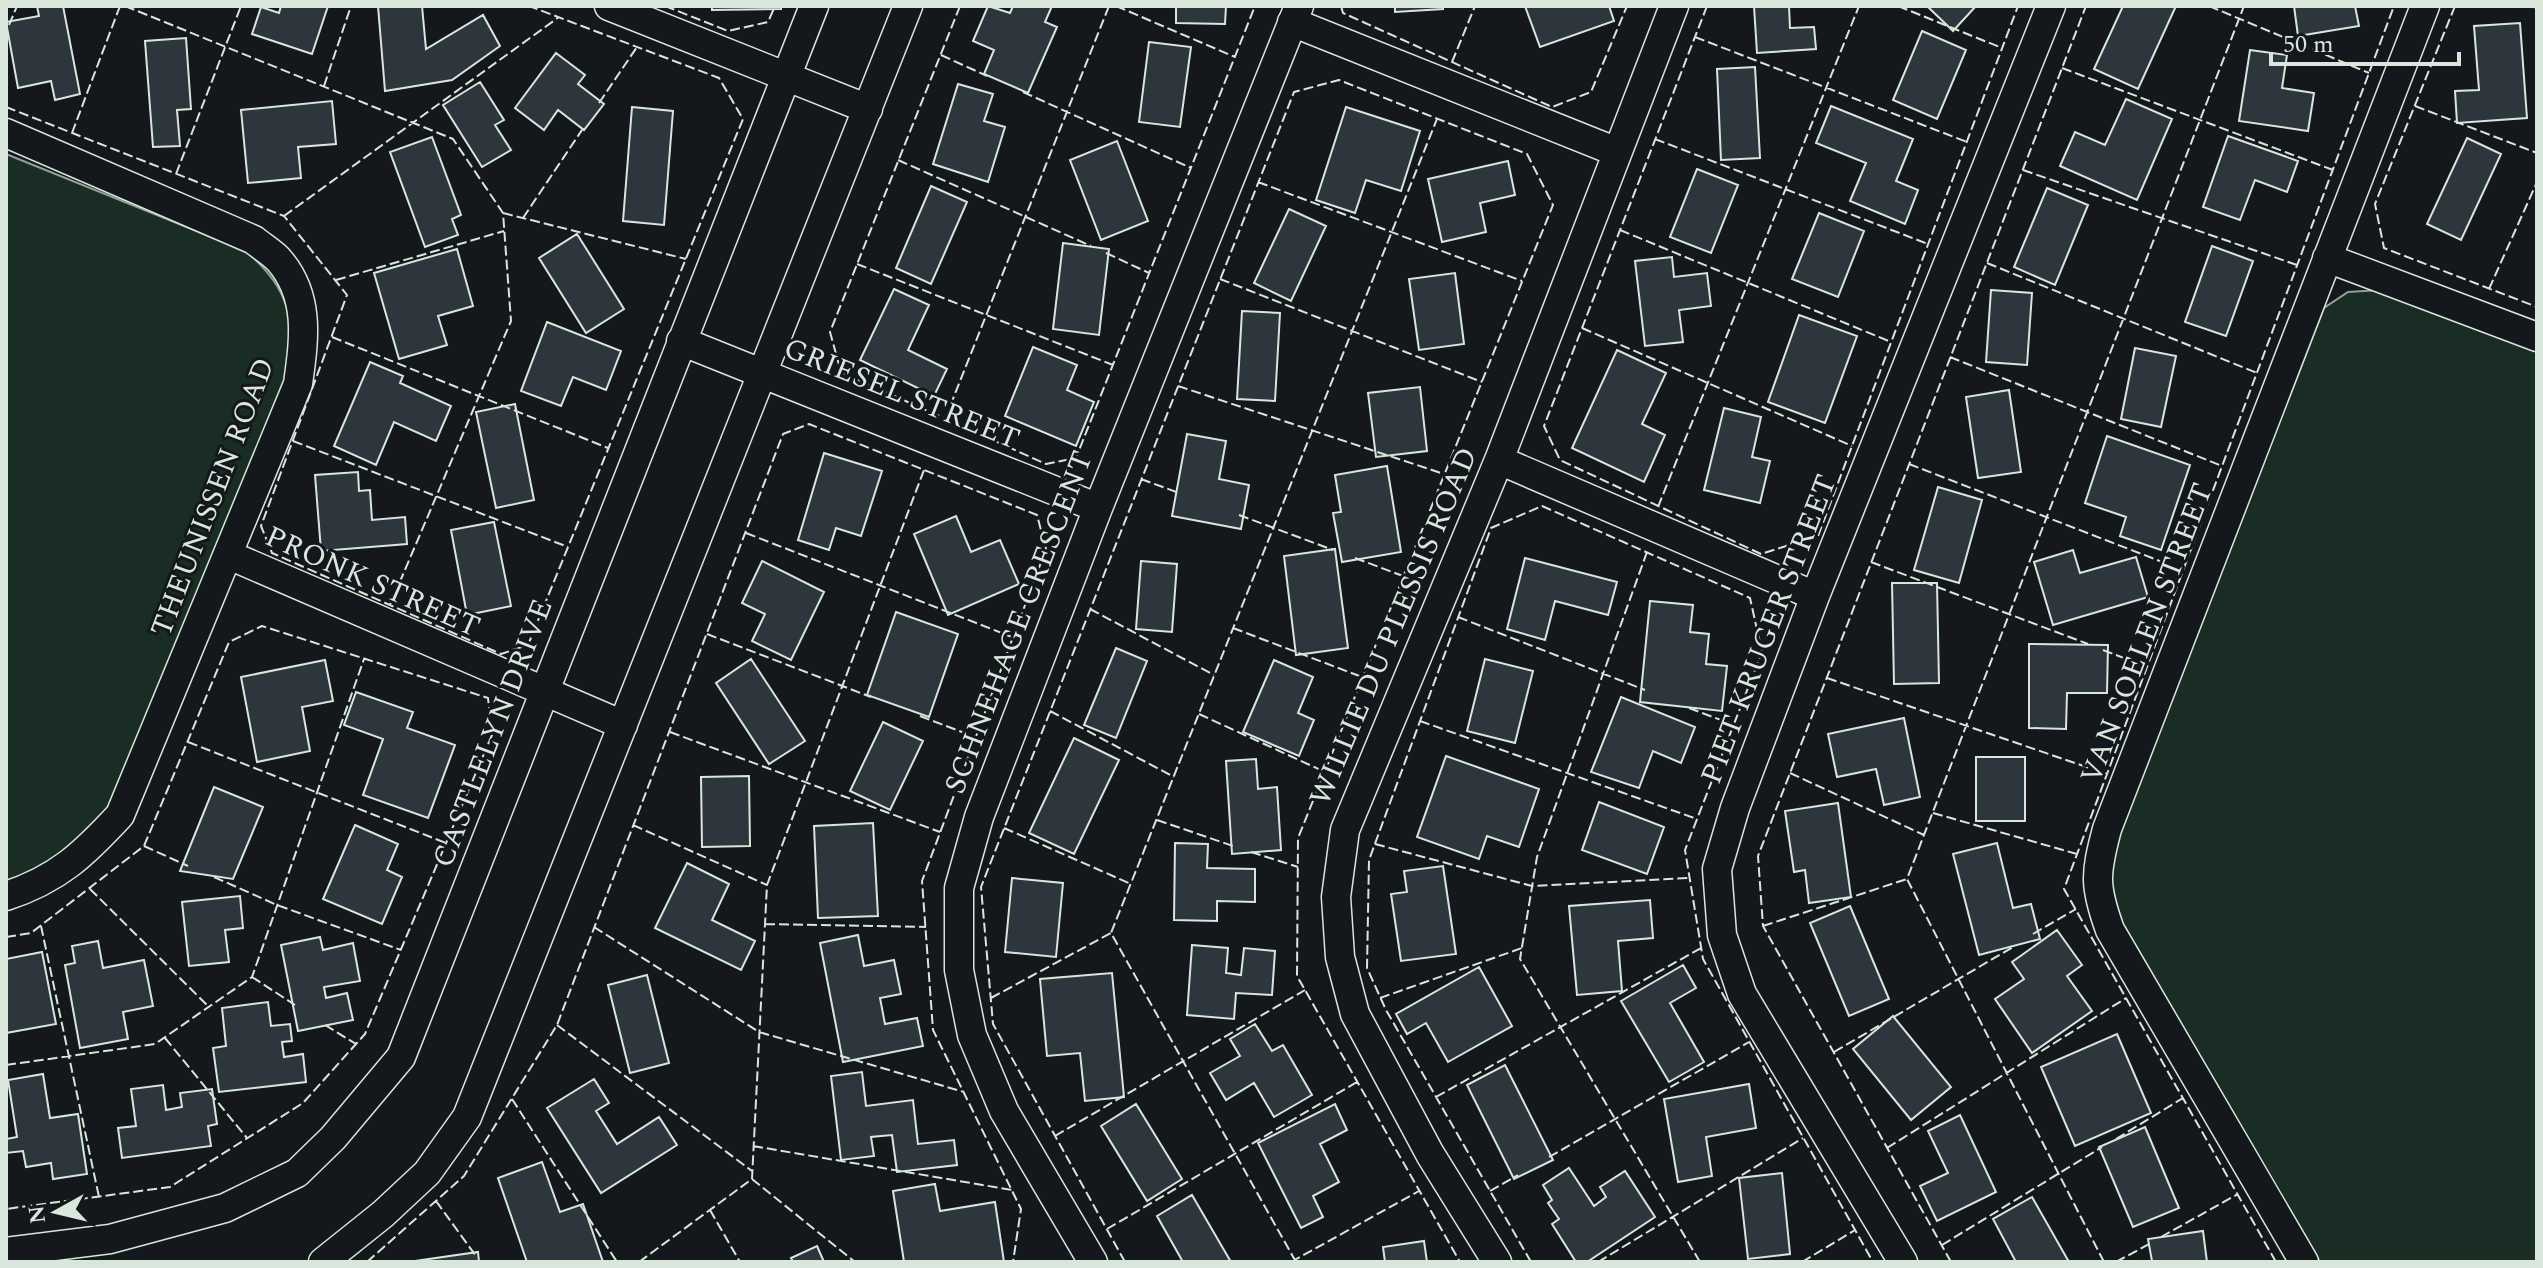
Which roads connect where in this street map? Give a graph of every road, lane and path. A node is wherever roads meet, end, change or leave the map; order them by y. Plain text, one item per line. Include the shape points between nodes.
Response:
1 (609, 6) edge
2 (814, 6) edge
3 (908, 6) edge
4 (1674, 6) edge
5 (2051, 6) edge
6 (2425, 6) edge
7 (1295, 14) edge
8 (786, 75) junction
9 (868, 109) junction
10 (6, 133) edge
11 (1617, 152) junction
12 (2327, 258) junction
13 (2537, 337) edge
14 (681, 341) junction
15 (762, 374) junction
16 (1499, 460) junction
17 (1098, 508) junction
18 (229, 555) junction
19 (1815, 596) junction
20 (543, 692) junction
21 (623, 725) junction
22 (6, 896) edge
23 (6, 1252) edge
24 (323, 1262) edge
25 (1093, 1262) edge
26 (1497, 1262) edge
27 (1903, 1262) edge
28 (2304, 1262) edge

1 - 8 street
2 - 8 street, CASTLELYN DRIVE
3 - 9 street
4 - 11 street, WILLIE DU PLESSIS ROAD
5 - 19 street, PIET KRUGER STREET
6 - 12 street, VAN SOELEN STREET
7 - 11 street
7 - 17 street, SCHNEHAGE CRESCENT
8 - 9 street
8 - 14 street, CASTLELYN DRIVE
9 - 15 street
10 - 18 street, THEUNISSEN ROAD via 254,240 278,260 299,295 305,335 298,384
11 - 16 street, WILLIE DU PLESSIS ROAD
12 - 13 street
12 - 28 street, VAN SOELEN STREET via 2107,829 2097,867 2099,900 2110,930
14 - 15 street, GRIESEL STREET
14 - 20 street, CASTLELYN DRIVE
15 - 17 street, GRIESEL STREET
15 - 21 street
16 - 19 street
16 - 26 street, WILLIE DU PLESSIS ROAD via 1345,830 1336,897 1340,957 1355,1014 1430,1154
17 - 25 street, SCHNEHAGE CRESCENT via 979,817 959,888 959,970 972,1035 1004,1111
18 - 20 street, PRONK STREET
18 - 22 street, THEUNISSEN ROAD via 120,815 88,851 58,873
19 - 27 street, PIET KRUGER STREET via 1717,869 1722,935 1742,994
20 - 21 street, PRONK STREET
20 - 23 street, CASTLELYN DRIVE via 401,1057 333,1138 297,1173 225,1208 110,1239
21 - 24 street via 467,1117 427,1173

